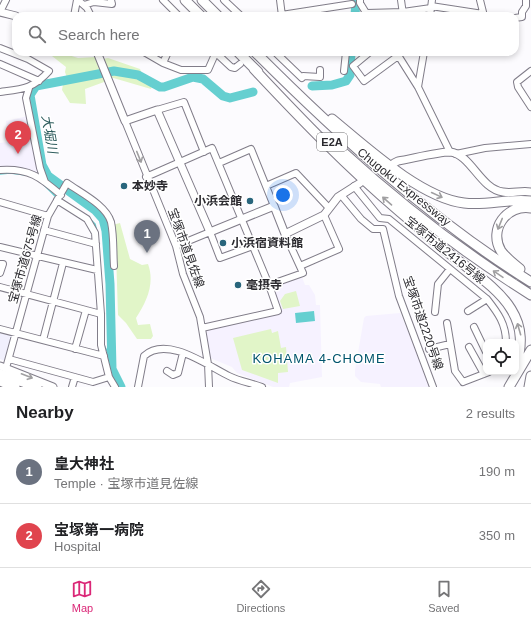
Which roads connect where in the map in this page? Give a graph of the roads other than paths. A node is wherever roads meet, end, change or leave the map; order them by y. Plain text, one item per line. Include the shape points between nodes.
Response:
1 (6, 0) edge
2 (77, 0) edge
3 (111, 0) edge
4 (163, 0) edge
5 (185, 0) edge
6 (202, 0) edge
7 (224, 0) edge
8 (280, 0) edge
9 (360, 0) edge
10 (401, 0) edge
11 (479, 0) edge
12 (352, 4) dead end
13 (528, 4) edge
14 (84, 5) junction
15 (432, 5) edge
16 (0, 12) edge
17 (75, 12) edge
18 (88, 12) edge
19 (174, 12) edge
20 (198, 12) edge
21 (214, 12) edge
22 (236, 12) edge
23 (282, 12) edge
24 (301, 12) edge
25 (366, 12) edge
26 (403, 12) edge
27 (409, 12) edge
28 (468, 12) edge
29 (482, 12) edge
30 (12, 15) edge
31 (519, 17) edge
32 (0, 48) edge
33 (12, 53) edge
34 (20, 56) edge
35 (98, 56) edge
36 (151, 56) edge
37 (167, 56) edge
38 (213, 56) edge
39 (219, 56) edge
40 (242, 56) edge
41 (259, 56) edge
42 (279, 56) edge
43 (346, 56) edge
44 (365, 56) edge
45 (398, 56) edge
46 (400, 56) edge
47 (423, 56) edge
48 (164, 63) junction
49 (0, 64) edge
50 (240, 64) dead end
51 (254, 68) junction
52 (320, 70) dead end
53 (344, 71) dead end
54 (531, 71) edge
55 (282, 80) junction
56 (39, 81) junction
57 (418, 87) junction
58 (29, 88) junction
59 (0, 92) edge
60 (531, 107) edge
61 (157, 110) junction
62 (125, 121) junction
63 (531, 144) edge
64 (204, 152) junction
65 (453, 153) junction
66 (180, 163) junction
67 (219, 163) junction
68 (394, 164) dead end
69 (0, 170) edge
70 (146, 177) junction
71 (45, 182) junction
72 (357, 184) joint
73 (266, 186) junction
74 (531, 192) edge
75 (341, 195) junction
76 (60, 196) junction
77 (0, 202) edge
78 (531, 202) edge
79 (274, 206) junction
80 (329, 208) junction
81 (531, 208) edge
82 (324, 215) junction
83 (48, 216) junction
84 (241, 218) junction
85 (380, 218) junction
86 (383, 229) junction
87 (44, 230) junction
88 (210, 232) junction
89 (285, 234) junction
90 (96, 244) junction
91 (176, 246) junction
92 (253, 246) junction
93 (0, 247) edge
94 (37, 256) junction
95 (63, 263) junction
96 (0, 264) edge
97 (114, 266) dead end
98 (300, 266) junction
99 (450, 269) junction
100 (97, 270) junction
101 (0, 274) edge
102 (531, 277) edge
103 (531, 282) edge
104 (269, 285) junction
105 (0, 287) edge
106 (27, 294) junction
107 (531, 295) edge
108 (487, 299) junction
109 (54, 302) junction
110 (86, 310) junction
111 (468, 311) dead end
112 (434, 312) dead end
113 (101, 314) junction
114 (446, 323) dead end
115 (202, 328) junction
116 (474, 328) dead end
117 (0, 329) edge
118 (16, 333) junction
119 (506, 339) edge
120 (42, 340) junction
121 (450, 344) junction
122 (483, 346) edge
123 (469, 347) dead end
124 (75, 349) junction
125 (429, 349) dead end
126 (531, 350) edge
127 (183, 353) junction
128 (519, 355) edge
129 (104, 356) junction
130 (9, 359) junction
131 (208, 364) junction
132 (483, 368) edge
133 (2, 369) edge
134 (167, 371) dead end
135 (483, 374) edge
136 (531, 376) edge
137 (75, 377) junction
138 (109, 377) junction
139 (512, 380) edge
140 (0, 381) edge
141 (462, 384) edge
142 (209, 386) edge
143 (15, 387) edge
144 (37, 387) edge
145 (53, 387) edge
146 (72, 387) edge
147 (115, 387) edge
148 (138, 387) edge
149 (262, 387) edge
150 (433, 387) edge
151 (530, 387) edge

1 - 16 street
2 - 14 street
2 - 17 street
3 - 14 street via 112,4 94,2
4 - 19 street
5 - 20 highway
6 - 21 highway
7 - 22 street
8 - 23 street
9 - 25 street
10 - 26 street
11 - 29 street
12 - 24 street
13 - 31 street via 522,12 522,17
14 - 18 street
15 - 27 street
15 - 28 street
16 - 30 main road
32 - 33 street
34 - 56 street via 49,71
35 - 62 main road
36 - 48 street
37 - 48 street
38 - 48 street via 208,70 181,70
39 - 50 street via 231,68
40 - 51 highway, Chugoku Expressway / E2A
41 - 55 highway, Chugoku Expressway / E2A
42 - 52 street via 302,78 320,77
43 - 53 street
44 - 45 street via 353,66 364,81
46 - 57 street
47 - 57 street
49 - 56 street
107 -> 51 highway, Chugoku Expressway / E2A via 468,253 385,188 324,135
128 -> 51 highway via 521,333 516,317 505,301 373,189
54 - 60 street via 517,82
55 -> 78 highway via 361,143 436,196 466,204 514,200
55 - 103 highway, Chugoku Expressway / E2A via 359,151 438,218
56 - 58 street
57 - 65 street
58 - 59 street
58 - 71 street via 26,98
61 - 62 main road
61 - 64 street via 184,102
61 - 66 main road
62 -> 70 street, 宝塚市道見佐線
63 - 65 street
64 - 66 street
64 - 67 street via 212,148
65 - 68 main road via 403,160
65 - 74 main road via 463,159 490,186 503,192
66 - 70 street
66 - 88 main road
67 - 73 street via 251,149
67 - 84 street
69 - 71 street via 22,171 40,177
70 - 91 street, 宝塚市道見佐線
71 - 76 street
72 - 75 main road
72 - 85 street, 宝塚市道2416号線
73 - 79 street
73 - 80 street via 296,173
75 - 80 main road
75 - 86 street via 373,229
76 - 83 street, 宝塚市道675号線
76 - 90 street via 91,224
76 - 97 street, 宝塚市道675号線 via 67,185 107,215 111,222
77 - 83 street
79 - 84 main road
79 - 89 main road
80 - 82 main road
81 -> 102 highway via 509,212 503,218 497,232 501,251
82 - 89 main road
82 - 98 street via 339,249
83 - 87 street, 宝塚市道675号線
84 - 88 main road
84 - 92 street
85 - 86 street, 宝塚市道2220号線
85 - 99 street, 宝塚市道2416号線 via 389,219
86 - 150 street, 宝塚市道2220号線 via 399,296
87 - 90 street
87 - 94 street, 宝塚市道675号線
88 - 91 street
88 - 92 street via 220,258
89 - 98 street
90 - 100 street
91 - 115 street, 宝塚市道見佐線
92 - 104 street
93 - 94 street
94 - 95 street
94 - 106 street, 宝塚市道675号線
95 - 100 street
95 - 109 street
96 - 101 street via 3,264
98 - 104 street via 303,273
99 - 108 street, 宝塚市道2416号線
99 - 112 street via 438,284
100 - 113 street
104 - 115 street via 278,311
105 - 106 street
106 - 109 street
106 - 118 street, 宝塚市道675号線
108 - 111 street
108 - 119 street, 宝塚市道2416号線 via 505,326
109 - 110 street
109 - 120 street
110 - 113 street
110 - 124 street
113 - 129 street via 101,345
114 - 121 street
115 - 131 street, 宝塚市道見佐線
116 - 122 street
117 - 118 street
118 - 120 street
118 - 130 street, 宝塚市道675号線
120 - 124 street
121 - 125 street
121 - 141 street via 455,371
123 - 132 street
124 - 129 street
126 - 139 highway
127 - 131 street
127 - 134 street via 178,373 173,375
127 - 148 street via 169,349 147,353 143,358
129 - 138 street
130 - 133 street, 宝塚市道675号線
130 - 137 street
131 - 142 street, 宝塚市道見佐線
131 - 149 street via 230,377
133 - 144 highway
133 -> 145 main road
135 - 141 street
136 - 151 highway
137 - 138 street via 93,382
137 - 146 street
138 - 147 street
140 - 143 highway

